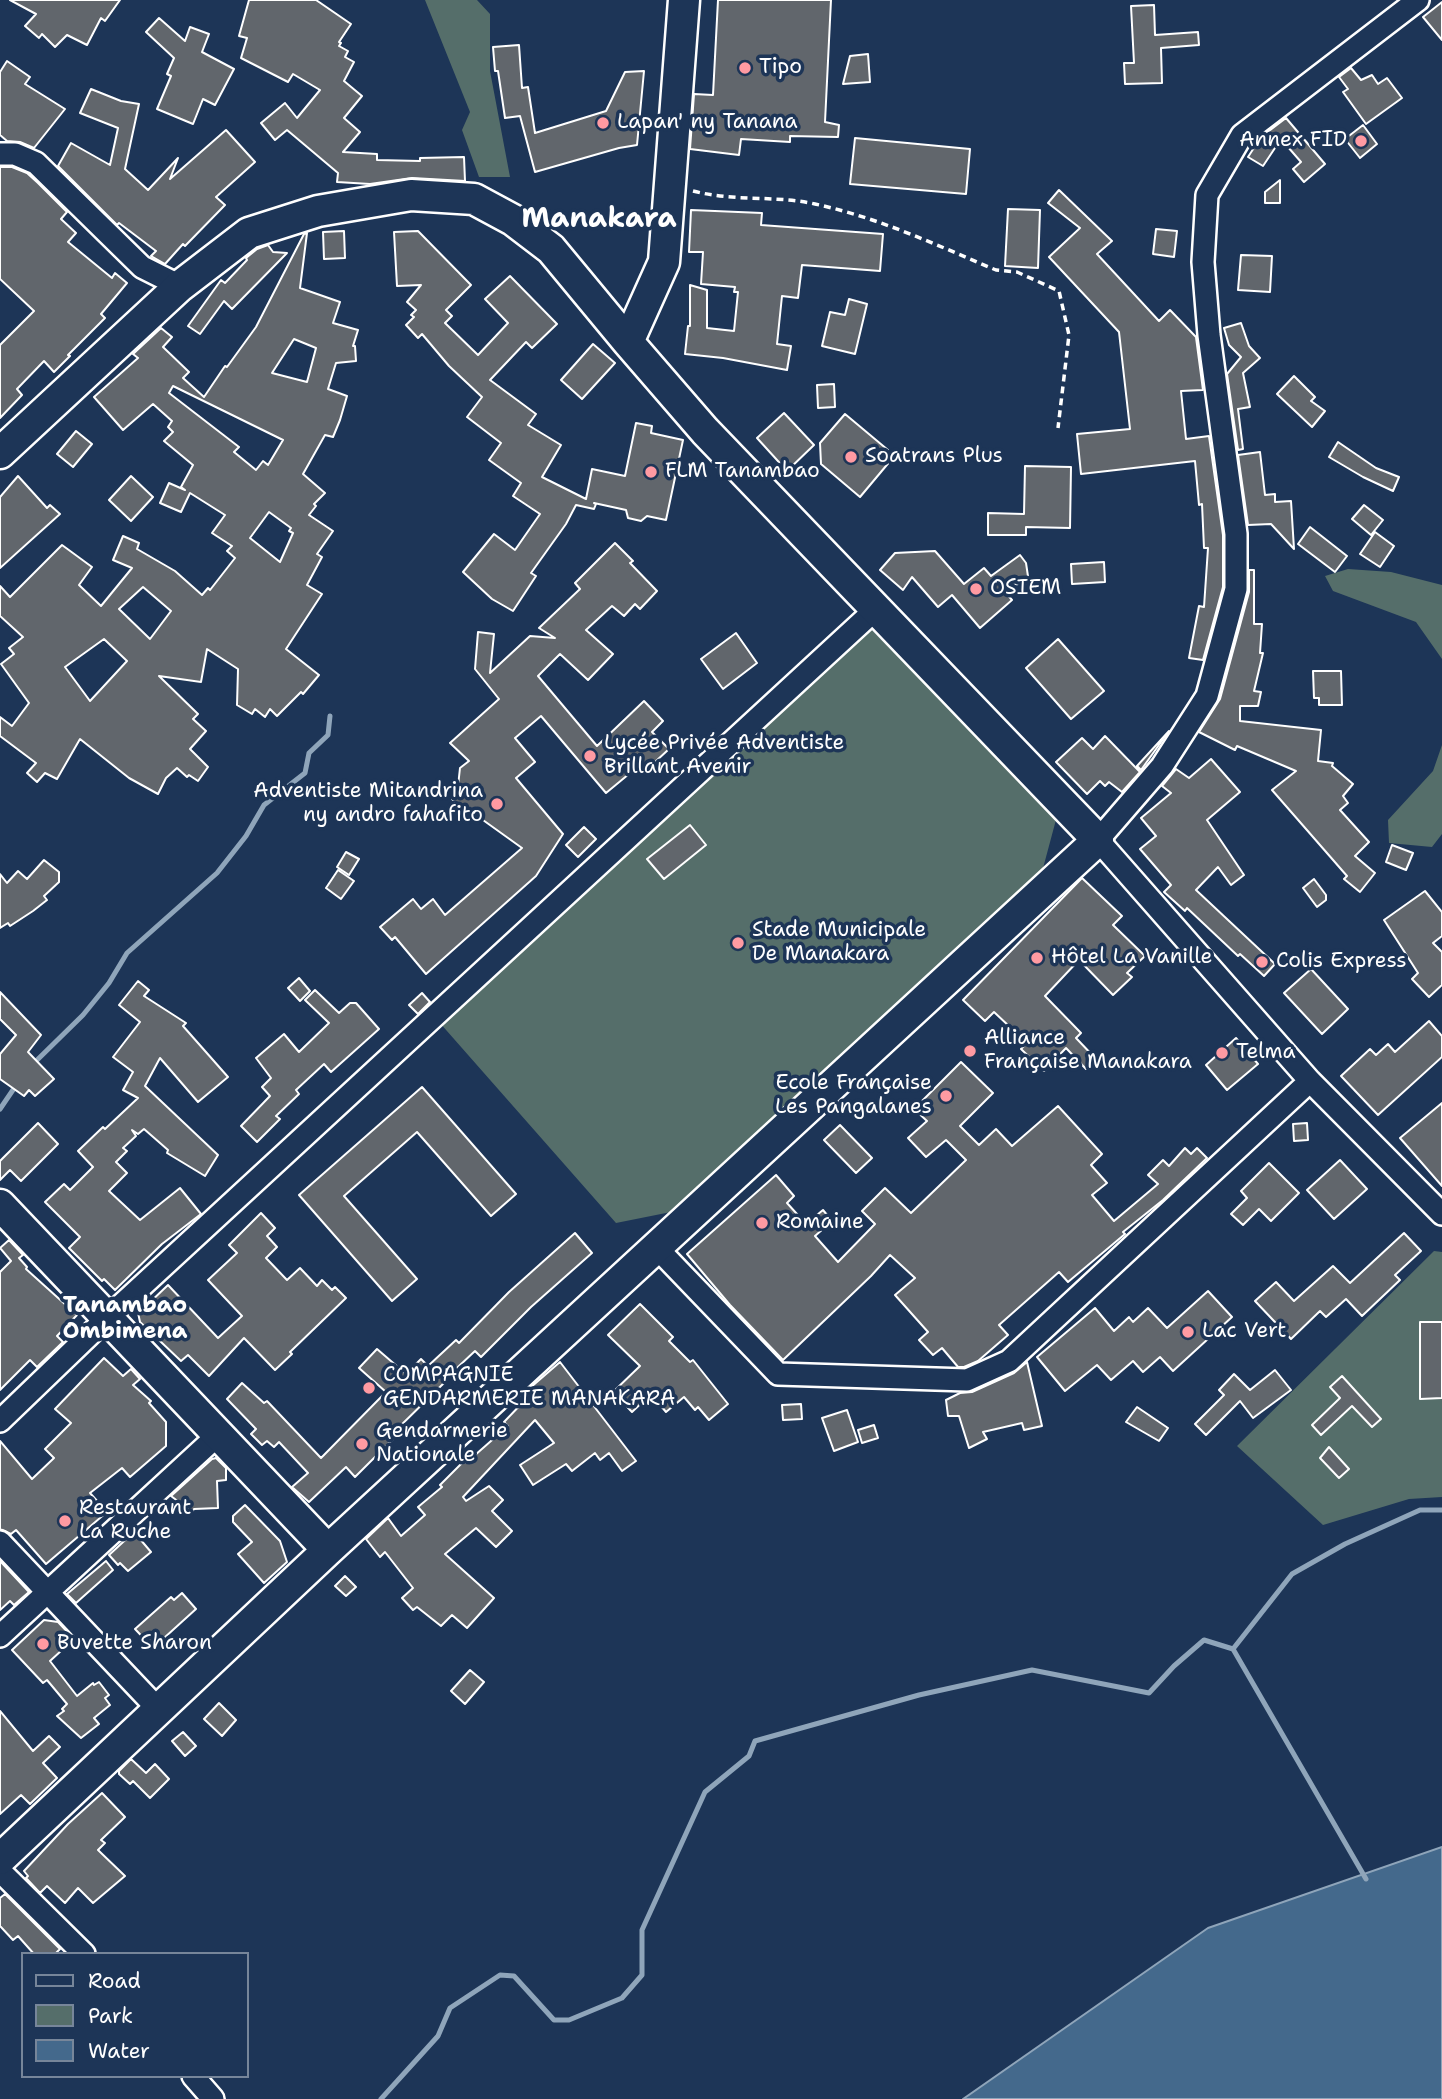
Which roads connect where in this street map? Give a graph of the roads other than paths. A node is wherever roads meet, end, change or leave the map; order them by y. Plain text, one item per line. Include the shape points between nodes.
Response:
1 (684, 0) edge
2 (1418, 0) edge
3 (0, 154) edge
4 (180, 286) junction
5 (628, 342) junction
6 (0, 453) edge
7 (876, 609) junction
8 (1098, 840) junction
9 (1310, 1081) junction
10 (0, 1205) edge
11 (1442, 1214) edge
12 (657, 1248) junction
13 (106, 1319) junction
14 (0, 1421) edge
15 (218, 1435) junction
16 (0, 1542) edge
17 (328, 1550) junction
18 (47, 1592) junction
19 (0, 1636) edge
20 (159, 1710) junction
21 (0, 1859) edge
22 (0, 1871) edge
23 (82, 1952) edge
24 (195, 2078) edge
25 (213, 2099) edge

1 - 5 main road via 664,262
2 - 8 street via 1242,135 1207,195 1203,262 1236,534 1236,589 1207,696 1162,766
3 - 4 street via 15,154 36,163 142,267
4 - 5 main road via 249,233 318,211 411,195 474,199 513,220 551,249
4 - 6 main road
5 - 7 main road via 705,431
7 - 8 main road
7 - 13 street
8 - 9 street
8 - 12 main road
9 - 11 street
9 - 12 street via 1009,1361 967,1380 778,1374
10 - 13 main road
12 - 17 main road
13 - 14 street
13 - 15 main road
15 - 17 main road
15 - 18 street
16 - 18 street
17 - 20 main road
18 - 19 street
18 - 20 street
20 - 21 main road
22 - 23 street
24 - 25 street

